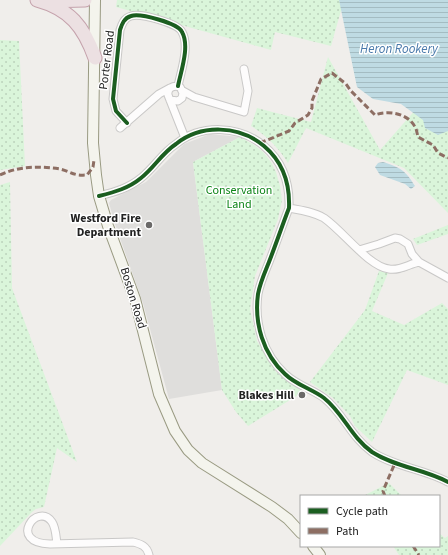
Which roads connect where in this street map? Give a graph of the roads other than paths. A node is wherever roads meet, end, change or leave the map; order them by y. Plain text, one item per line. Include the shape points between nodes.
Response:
1 (85, 0) edge
2 (95, 0) edge
3 (39, 1) edge
4 (95, 58) junction
5 (244, 69) dead end
6 (170, 88) junction
7 (181, 94) junction
8 (169, 99) junction
9 (152, 101) junction
10 (177, 119) junction
11 (127, 123) junction
12 (120, 128) dead end
13 (185, 138) junction
14 (99, 196) junction
15 (289, 208) junction
16 (359, 250) junction
17 (419, 262) junction
18 (448, 278) edge
19 (448, 482) edge
20 (300, 532) edge
21 (57, 544) junction
22 (314, 547) edge
23 (149, 555) edge
24 (320, 555) edge

1 - 3 highway
2 - 4 main road, Boston Road
3 - 4 highway via 74,19 84,32
4 - 14 main road, Boston Road via 94,149
5 - 7 street via 248,91 244,112
6 - 7 street via 174,86
6 - 8 street
6 - 9 street
7 - 8 street via 175,102
7 - 10 street, Porter Road
7 - 11 street, Porter Road via 185,52 181,29 138,15 126,18 120,30 113,99 116,111
8 - 9 street via 158,98
8 - 10 street
9 - 11 street
10 - 13 street
11 - 12 street
13 - 14 street via 169,149 147,174 137,181 119,191
13 - 15 street via 203,131 218,129 240,133 260,143 271,152 281,166 289,190
14 - 20 main road, Boston Road via 135,299 159,394 179,438 202,463 272,507
15 - 16 street via 309,211 324,218
15 - 19 street via 259,292 258,320 271,357 294,382 318,394 332,405 353,435 373,452 395,463
16 - 17 street via 376,263 390,269 397,270
16 - 17 street via 395,238 400,239 408,244
17 - 18 street
21 - 21 street via 33,541 28,531 31,521 41,517 51,521
21 - 23 street via 133,542 144,546
22 - 24 main road

